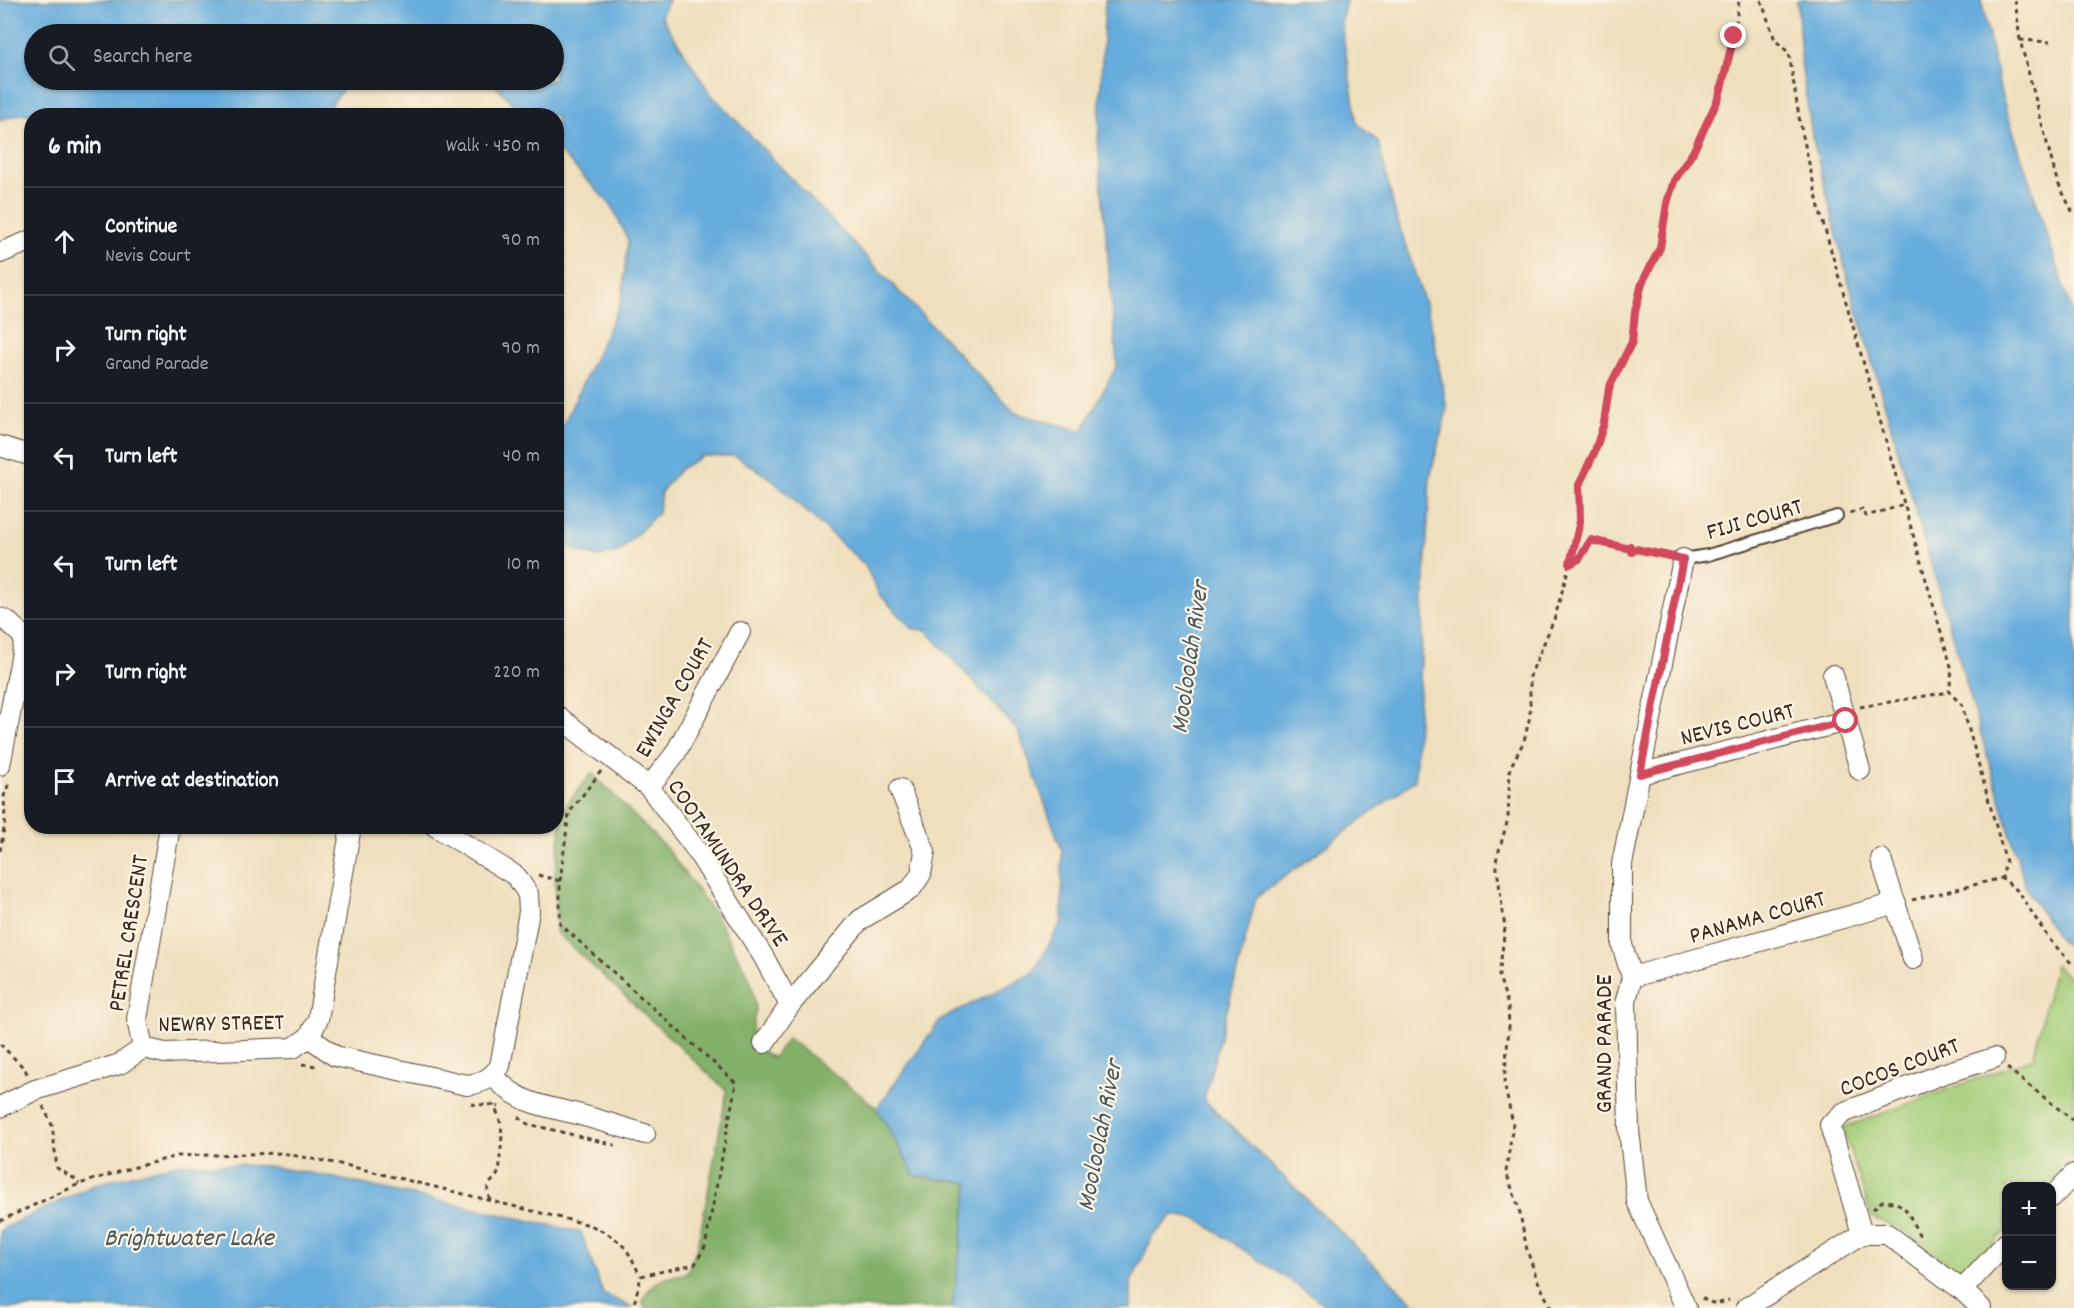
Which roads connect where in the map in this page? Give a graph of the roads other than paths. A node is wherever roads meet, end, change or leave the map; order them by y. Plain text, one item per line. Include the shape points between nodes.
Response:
1 (24, 243) edge
2 (0, 253) edge
3 (0, 446) edge
4 (24, 454) edge
5 (1837, 516) road end
6 (1683, 559) joint
7 (0, 618) edge
8 (740, 632) dead end
9 (24, 635) edge
10 (24, 656) edge
11 (1833, 675) dead end
12 (1845, 715) junction
13 (564, 721) edge
14 (0, 765) edge
15 (1860, 770) dead end
16 (1640, 774) junction
17 (649, 788) junction
18 (900, 789) dead end
19 (169, 834) edge
20 (350, 834) edge
21 (448, 834) edge
22 (1881, 859) dead end
23 (1896, 903) junction
24 (1913, 958) dead end
25 (1632, 977) junction
26 (790, 1005) junction
27 (309, 1037) junction
28 (764, 1043) dead end
29 (143, 1048) junction
30 (1994, 1058) road end
31 (493, 1076) junction
32 (0, 1107) edge
33 (645, 1134) dead end
34 (2074, 1174) edge
35 (2056, 1193) edge
36 (1862, 1234) junction
37 (2002, 1248) edge
38 (1962, 1290) junction
39 (1686, 1308) edge
40 (1746, 1308) edge
41 (1981, 1308) edge

1 - 2 street
3 - 4 street
5 - 6 lane, FIJI COURT
6 - 16 street, GRAND PARADE
7 - 9 street
8 - 17 street, EWINGA COURT via 675,754
10 - 14 street
11 - 12 street
12 - 15 street
12 - 16 street, NEVIS COURT
13 - 17 street, COOTAMUNDRA DRIVE
16 - 25 street, GRAND PARADE via 1622,864 1622,945
17 - 26 street, COOTAMUNDRA DRIVE via 695,848
18 - 26 street via 925,852 921,874 911,889 860,920
19 - 29 street, PETREL CRESCENT via 137,1019
20 - 27 street, NEWRY STREET via 318,1019
21 - 31 street via 516,876 528,894 529,912 503,1056
22 - 23 street
23 - 24 street
23 - 25 street, PANAMA COURT
25 - 39 street, GRAND PARADE via 1626,1000 1628,1118 1637,1201
26 - 28 street
27 - 29 street, NEWRY STREET via 293,1048 165,1053
27 - 31 street via 335,1056 467,1085
29 - 32 street, NEWRY STREET via 120,1064 35,1090
30 - 36 street, COCOS COURT via 1842,1113 1830,1125
31 - 33 street via 529,1103
34 - 35 street
36 - 38 street via 1887,1234
36 - 40 street
37 - 38 street
38 - 41 street

